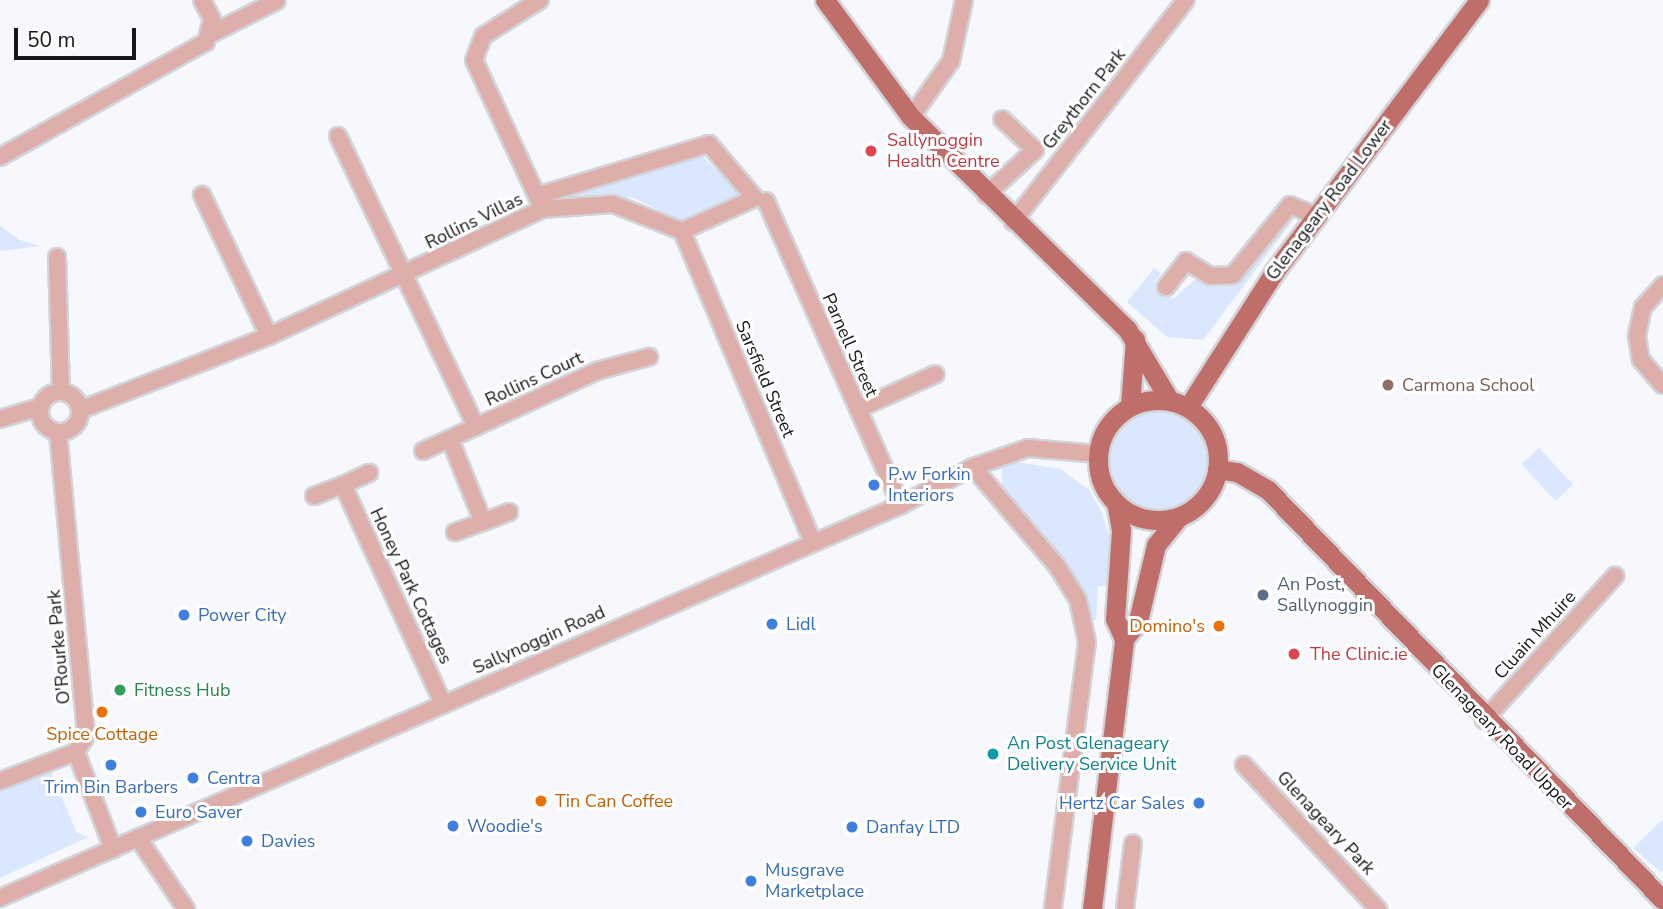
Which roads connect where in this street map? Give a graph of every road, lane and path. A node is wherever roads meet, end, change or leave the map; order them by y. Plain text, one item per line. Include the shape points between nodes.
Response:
1 (202, 0) edge
2 (540, 0) edge
3 (825, 0) edge
4 (964, 0) edge
5 (1186, 0) edge
6 (1479, 0) edge
7 (276, 1) edge
8 (213, 33) junction
9 (911, 117) junction
10 (1002, 119) dead end
11 (338, 136) dead end
12 (0, 157) edge
13 (202, 195) dead end
14 (986, 195) junction
15 (760, 199) junction
16 (539, 202) junction
17 (1316, 216) junction
18 (1013, 222) junction
19 (682, 231) junction
20 (57, 257) dead end
21 (405, 276) junction
22 (1663, 285) edge
23 (1166, 287) dead end
24 (269, 336) junction
25 (1135, 340) junction
26 (649, 357) dead end
27 (936, 374) dead end
28 (1663, 385) edge
29 (61, 392) junction
30 (1179, 404) junction
31 (1130, 406) junction
32 (40, 407) junction
33 (858, 409) junction
34 (80, 410) junction
35 (0, 419) edge
36 (476, 427) junction
37 (58, 432) junction
38 (450, 439) junction
39 (423, 451) dead end
40 (1098, 454) junction
41 (973, 467) junction
42 (1217, 469) junction
43 (369, 472) dead end
44 (343, 485) junction
45 (314, 496) dead end
46 (1116, 503) junction
47 (901, 505) junction
48 (509, 512) dead end
49 (1179, 517) junction
50 (483, 522) junction
51 (455, 532) dead end
52 (813, 542) junction
53 (1615, 576) dead end
54 (1124, 639) junction
55 (443, 704) junction
56 (1484, 720) junction
57 (76, 752) junction
58 (1244, 765) dead end
59 (0, 781) edge
60 (138, 838) junction
61 (1133, 843) dead end
62 (113, 849) junction
63 (0, 898) edge
64 (1663, 900) edge
65 (186, 909) edge
66 (1053, 909) edge
67 (1092, 909) edge
68 (1125, 909) edge
69 (1378, 909) edge

1 - 8 street
2 - 16 street via 484,36 474,60
3 - 9 main road
4 - 9 street via 951,61
5 - 18 street, Greythorn Park
6 - 17 main road, Glenageary Road Lower
7 - 8 street
8 - 12 street
9 - 14 main road
10 - 14 street via 1035,150
11 - 21 street
13 - 24 street
14 - 18 main road
15 - 16 street, Parnell Street via 709,144
15 - 19 street
15 - 33 street, Parnell Street
16 - 19 street, Rollins Villas via 613,204
16 - 21 street, Rollins Villas
17 - 23 street via 1290,205 1233,275 1210,276 1186,261
17 - 30 main road, Glenageary Road Lower
18 - 25 main road
19 - 52 street, Sarsfield Street
20 - 29 street
21 - 24 street, Rollins Villas
21 - 36 street, Rollins Court
22 - 28 street via 1643,307 1637,336 1641,360
24 - 34 street, Rollins Villas
25 - 30 main road
25 - 31 main road
26 - 36 street, Rollins Court via 597,371
27 - 33 street
29 - 32 street
29 - 34 street
30 - 31 main road
30 - 42 main road via 1214,437
31 - 40 main road via 1110,423
32 - 35 street
32 - 37 street via 45,427
33 - 47 street, Parnell Street
34 - 37 street via 72,429
36 - 38 street, Rollins Court
37 - 57 street, O'Rourke Park via 86,736
38 - 39 street, Rollins Court
38 - 50 street
40 - 41 street, Sallynoggin Road via 1028,448
40 - 46 main road
41 - 47 street, Sallynoggin Road
41 - 66 street via 1057,566 1077,600 1087,642
42 - 49 main road via 1206,494
42 - 56 main road, Glenageary Road Upper via 1268,490
43 - 44 street
44 - 45 street
44 - 55 street, Honey Park Cottages
46 - 49 main road via 1144,518
46 - 54 main road via 1121,540 1115,620
47 - 52 street, Sallynoggin Road
48 - 50 street
49 - 54 main road via 1156,545 1138,621
50 - 51 street
52 - 55 street, Sallynoggin Road
53 - 56 street, Cluain Mhuire
54 - 67 main road
55 - 60 street, Sallynoggin Road
56 - 64 main road, Glenageary Road Upper
57 - 59 street
57 - 62 street
58 - 69 street, Glenageary Park
60 - 62 street, Sallynoggin Road
60 - 65 street
61 - 68 street
62 - 63 street, Sallynoggin Road

